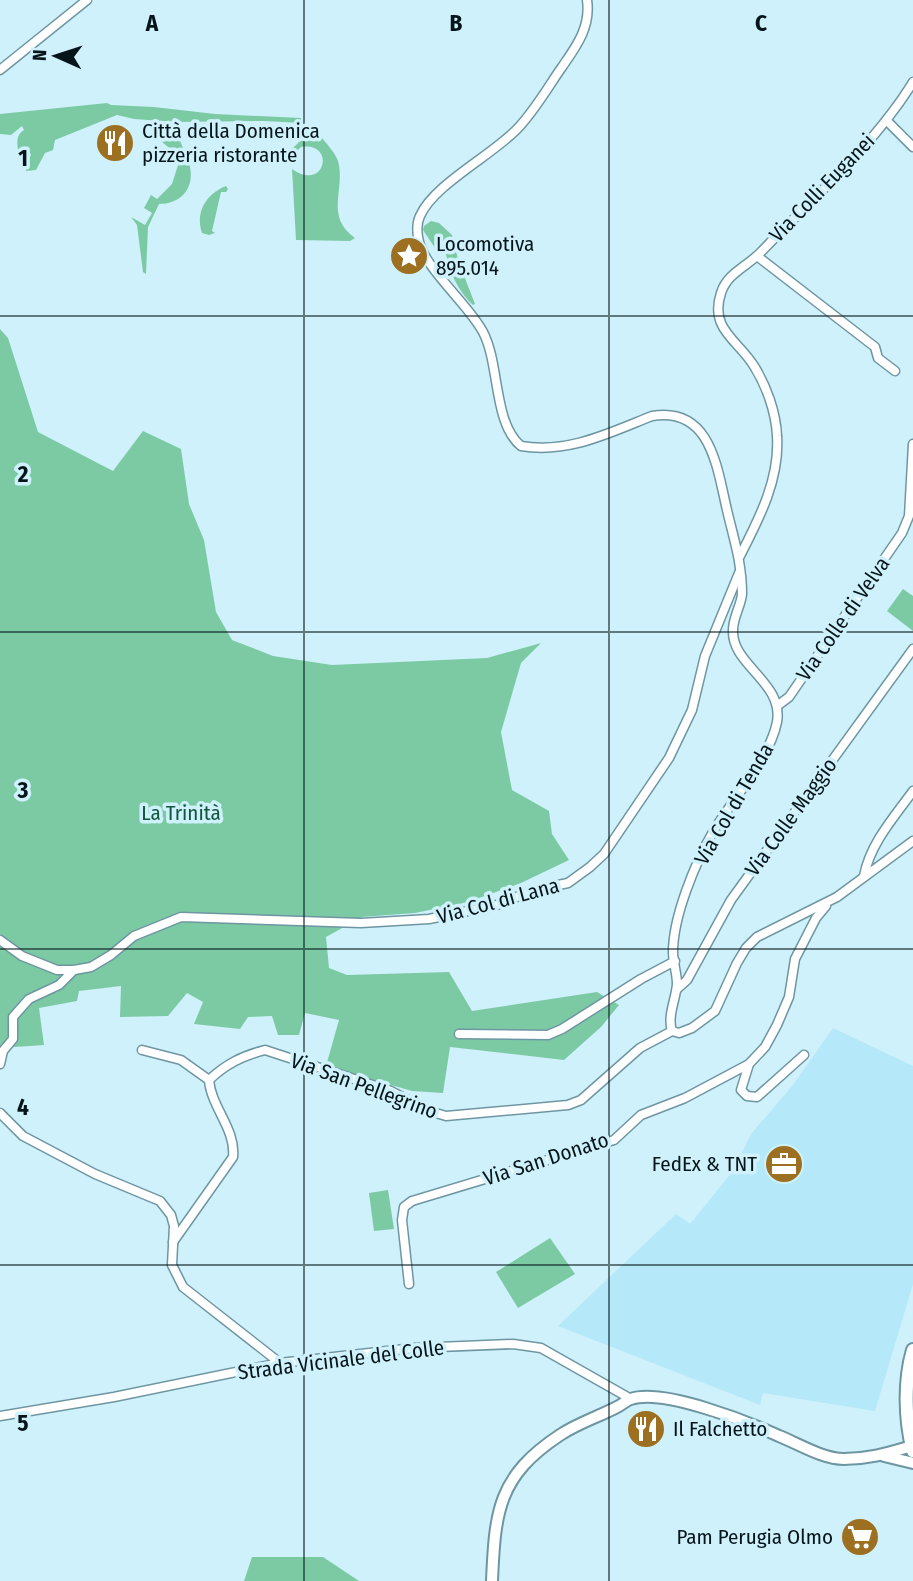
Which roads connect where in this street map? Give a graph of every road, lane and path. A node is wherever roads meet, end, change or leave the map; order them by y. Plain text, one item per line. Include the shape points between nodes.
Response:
1 (87, 0) edge
2 (587, 0) edge
3 (0, 70) edge
4 (913, 82) edge
5 (887, 121) junction
6 (913, 147) edge
7 (758, 256) junction
8 (895, 371) dead end
9 (913, 444) edge
10 (740, 556) junction
11 (741, 568) junction
12 (913, 649) edge
13 (777, 706) junction
14 (913, 791) edge
15 (913, 841) edge
16 (864, 876) junction
17 (830, 902) junction
18 (0, 940) edge
19 (675, 961) junction
20 (74, 970) junction
21 (677, 989) junction
22 (672, 1031) junction
23 (460, 1034) dead end
24 (142, 1050) dead end
25 (804, 1055) dead end
26 (0, 1063) edge
27 (749, 1064) junction
28 (209, 1080) junction
29 (0, 1113) edge
30 (173, 1242) junction
31 (410, 1283) dead end
32 (913, 1350) edge
33 (280, 1363) junction
34 (631, 1399) junction
35 (0, 1416) edge
36 (912, 1448) edge
37 (884, 1456) junction
38 (913, 1463) edge
39 (492, 1581) edge

1 - 3 street
2 - 10 street via 586,27 579,43 526,118 494,151 430,201 420,216 417,232 422,251 483,330 507,430 514,440 521,446 564,448 652,416 690,421 715,458
4 - 5 street, Via Colli Euganei
5 - 6 street, Via Colli Euganei
5 - 7 street, Via Colli Euganei
7 - 8 street, Via Colli Euganei via 875,346 877,358
7 - 10 street, Via Colli Euganei via 729,278 719,305 723,329 754,365 778,435 762,513
9 - 13 street, Via Colle di Velva via 909,516 902,533 789,697
10 - 11 street
11 - 13 street via 735,643
11 - 20 street, Via Col di Lana via 705,656 692,710 669,758 604,854 568,883 429,919 362,923 181,918 134,936 91,967
12 - 21 street, Via Colle Maggio via 731,900 687,980
13 - 19 street, Via Col di Tenda via 775,733 713,832 694,872 675,935
14 - 16 street via 885,829
15 - 16 street
16 - 17 street
17 - 22 street via 757,937 737,963 715,1011 692,1028
17 - 27 street, Via San Donato via 816,918 795,959 789,997 777,1026
18 - 20 street via 22,956 57,970
19 - 21 street, Via Col di Tenda
19 - 23 street via 548,1034
20 - 26 street, Via Col di Lana via 59,985 30,999 13,1017 13,1039
21 - 22 street, Via Col di Tenda
22 - 28 street, Via San Pellegrino via 640,1048 581,1100 556,1107 446,1116 391,1091 265,1050 226,1065
24 - 28 street via 181,1060
25 - 27 street via 757,1097 741,1090
27 - 31 street, Via San Donato via 641,1115 614,1140 412,1201 404,1207 402,1220
28 - 30 street via 234,1144 233,1157
29 - 30 street via 23,1136 160,1201 171,1215
30 - 33 street via 172,1265 183,1287
32 - 36 main road via 907,1409
33 - 34 street, Strada Vicinale del Colle via 513,1344 541,1348
33 - 35 street, Strada Vicinale del Colle
34 - 37 street via 656,1398 704,1408 842,1460
34 - 39 street via 575,1426 526,1461 501,1499
36 - 37 street
37 - 38 street

